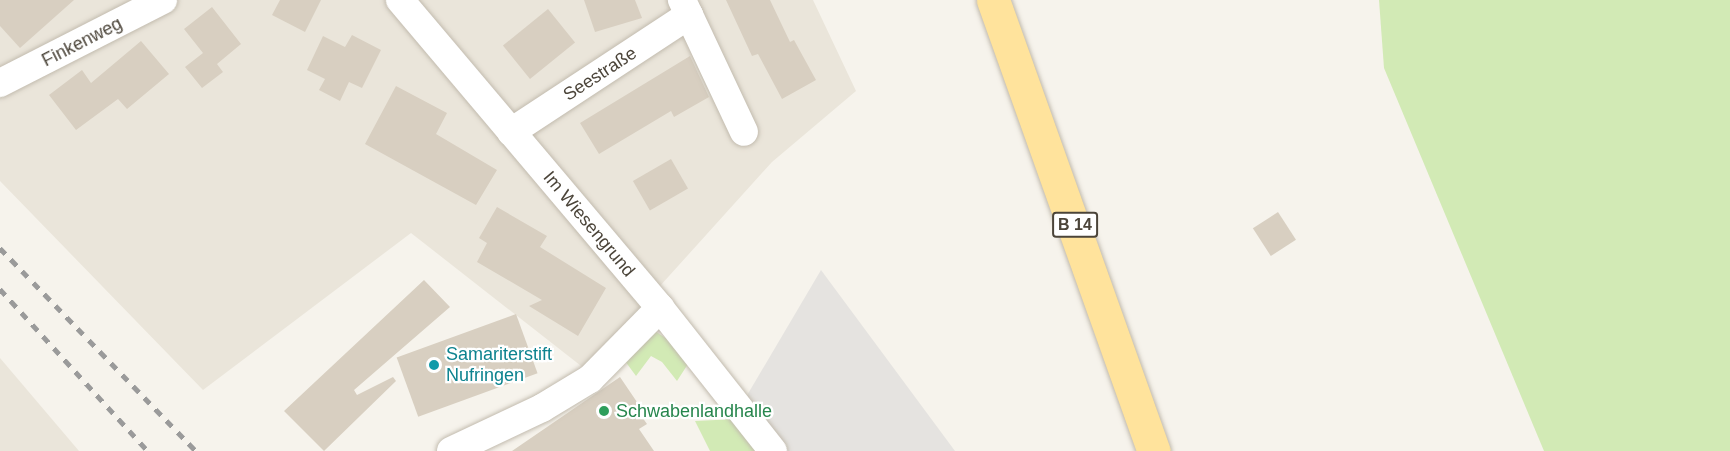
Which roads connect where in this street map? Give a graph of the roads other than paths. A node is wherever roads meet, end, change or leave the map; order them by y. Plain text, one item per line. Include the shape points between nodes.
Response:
1 (163, 0) edge
2 (400, 0) edge
3 (993, 0) edge
4 (685, 8) edge
5 (0, 83) edge
6 (511, 132) junction
7 (744, 132) dead end
8 (660, 308) junction
9 (451, 451) edge
10 (773, 451) edge
11 (1154, 451) edge

1 - 5 street, Finkenweg
2 - 6 street, Im Wiesengrund
3 - 11 main road, B 14
4 - 6 street, Seestraße
4 - 7 street, Seestraße
6 - 8 street, Im Wiesengrund
8 - 9 street via 590,379 542,408
8 - 10 street, Im Wiesengrund

